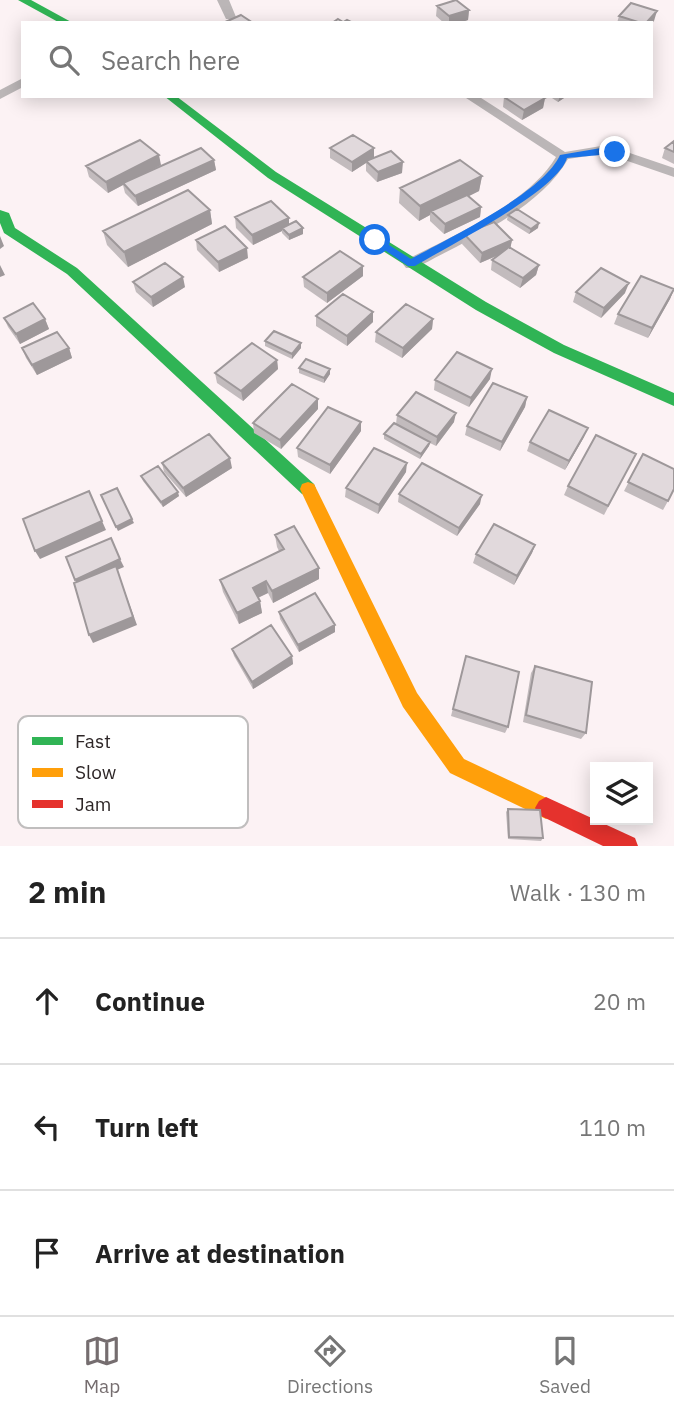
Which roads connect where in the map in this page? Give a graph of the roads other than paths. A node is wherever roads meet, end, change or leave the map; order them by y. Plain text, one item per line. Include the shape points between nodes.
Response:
1 (23, 0) edge
2 (223, 0) edge
3 (230, 17) edge
4 (64, 21) edge
5 (21, 83) edge
6 (0, 95) edge
7 (172, 98) edge
8 (472, 98) edge
9 (563, 156) junction
10 (674, 173) edge
11 (0, 214) edge
12 (411, 264) junction
13 (674, 400) edge
14 (627, 846) edge

1 - 4 street
2 - 3 street
5 - 6 street
7 - 12 street via 272,175
8 - 9 street
9 - 10 street via 615,152
9 - 12 street via 561,165 535,190
11 - 14 street via 9,230 72,271 308,489 410,700 457,766
12 - 13 street via 559,349

